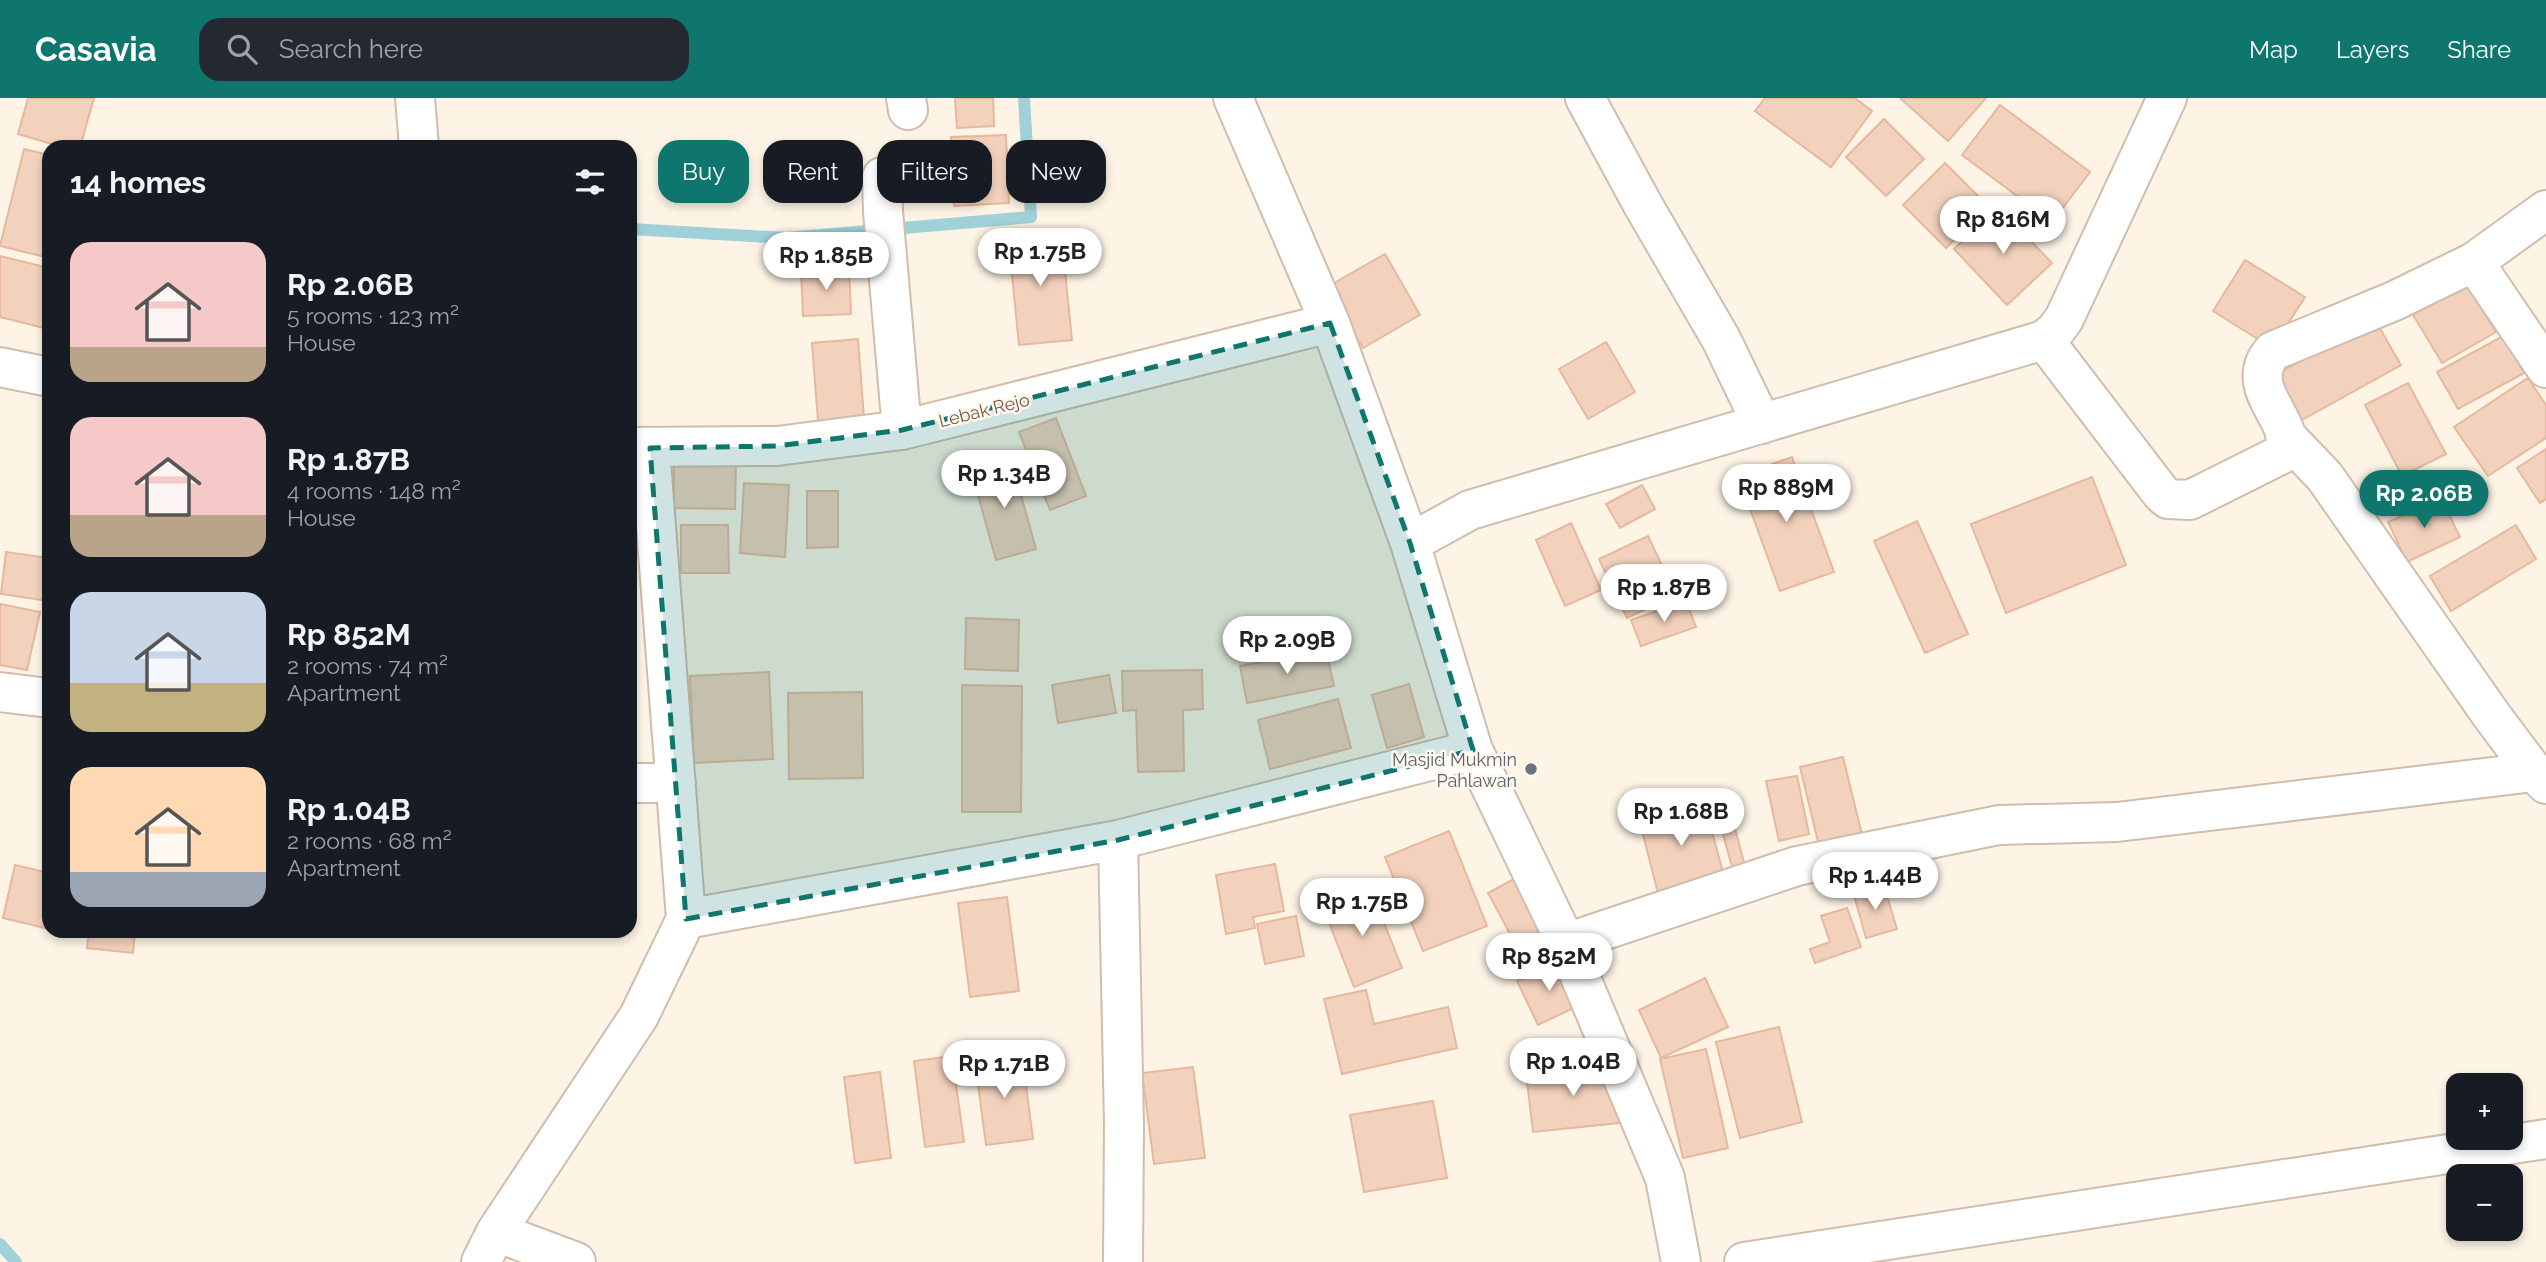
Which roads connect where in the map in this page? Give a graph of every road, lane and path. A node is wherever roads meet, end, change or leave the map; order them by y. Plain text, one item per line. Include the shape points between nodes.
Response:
1 (415, 98) edge
2 (1233, 98) edge
3 (1585, 98) edge
4 (2167, 98) edge
5 (418, 140) edge
6 (883, 203) edge
7 (2545, 213) edge
8 (2474, 262) junction
9 (1330, 323) junction
10 (2044, 340) junction
11 (0, 367) edge
12 (2546, 368) edge
13 (42, 376) edge
14 (1762, 424) junction
15 (902, 430) junction
16 (2285, 435) junction
17 (640, 448) edge
18 (1410, 543) junction
19 (42, 699) edge
20 (2, 702) edge
21 (1473, 750) junction
22 (2540, 778) edge
23 (637, 783) edge
24 (676, 783) junction
25 (1118, 841) junction
26 (686, 919) junction
27 (1566, 943) junction
28 (2546, 1139) edge
29 (488, 1247) edge
30 (576, 1262) edge
31 (1123, 1262) edge
32 (1681, 1262) edge
33 (1744, 1262) edge

1 - 5 street
2 - 9 street
3 - 14 street via 1721,339
4 - 10 street via 2064,319
6 - 15 street
7 - 8 street
8 - 12 street
8 - 16 street via 2273,351 2261,381
9 - 15 street, Lebak Rejo
9 - 18 street
10 - 14 street
10 - 16 street via 2168,499 2190,500 2284,453
11 - 13 street
14 - 18 street via 1470,510
15 - 17 street, Lebak Rejo via 778,446
16 - 22 street via 2325,477 2491,716
17 - 24 street
18 - 21 street
19 - 20 street
21 - 25 street
21 - 27 street
22 - 27 street via 2117,822 1999,825 1797,866
23 - 24 street
24 - 26 street
25 - 26 street
25 - 31 street
26 - 29 street via 639,1016
27 - 32 street via 1665,1178
28 - 33 street
29 - 30 street

